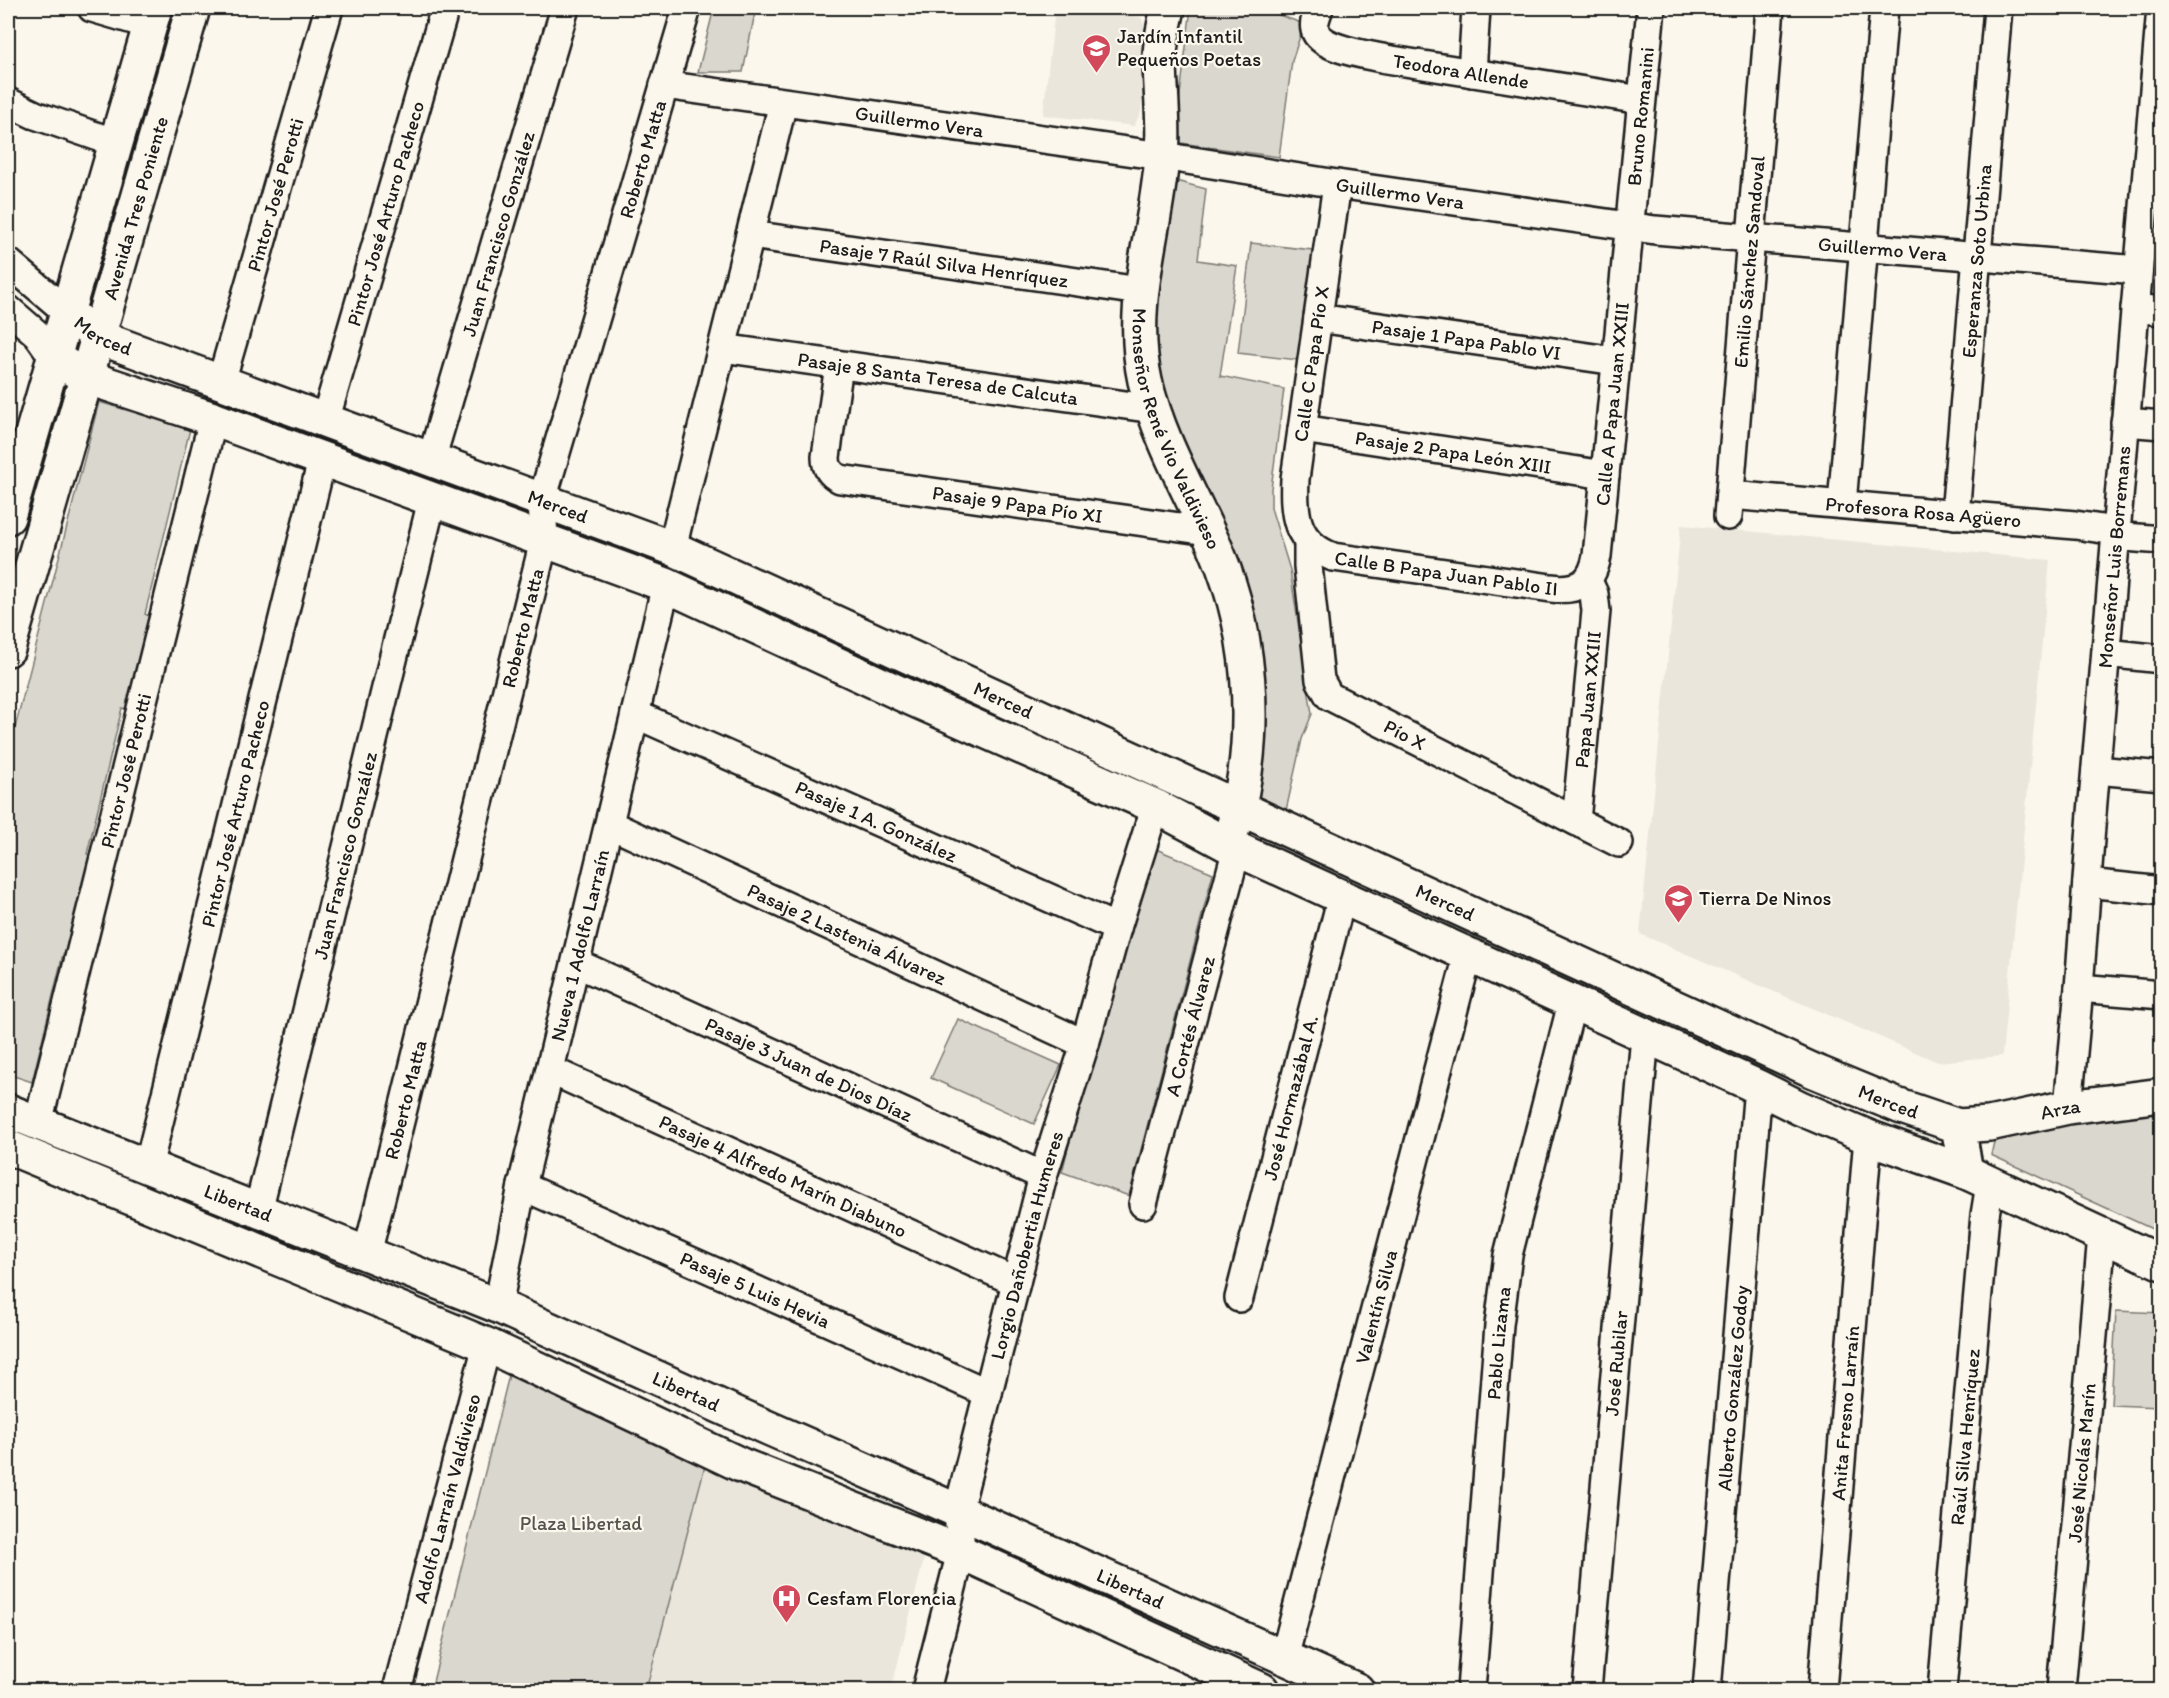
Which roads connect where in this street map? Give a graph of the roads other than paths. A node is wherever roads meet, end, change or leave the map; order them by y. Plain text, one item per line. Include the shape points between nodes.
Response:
1 (92, 8) edge
2 (193, 8) edge
3 (329, 8) edge
4 (444, 8) edge
5 (565, 8) edge
6 (687, 8) edge
7 (1165, 8) edge
8 (1319, 8) edge
9 (1476, 8) edge
10 (1651, 8) edge
11 (1770, 8) edge
12 (1884, 8) edge
13 (1998, 8) edge
14 (2161, 8) edge
15 (152, 16) edge
16 (1472, 73) junction
17 (2158, 82) edge
18 (664, 85) junction
19 (1641, 100) junction
20 (8, 102) edge
21 (783, 103) junction
22 (116, 143) junction
23 (1162, 156) junction
24 (1337, 184) junction
25 (2153, 196) edge
26 (1629, 226) junction
27 (750, 235) junction
28 (1751, 239) junction
29 (1864, 249) junction
30 (1977, 258) junction
31 (8, 262) edge
32 (2138, 270) junction
33 (1140, 291) junction
34 (8, 309) edge
35 (2148, 310) edge
36 (67, 312) junction
37 (1318, 318) junction
38 (98, 337) junction
39 (722, 348) junction
40 (54, 358) junction
41 (1616, 361) junction
42 (839, 365) junction
43 (86, 377) junction
44 (221, 382) junction
45 (1154, 409) junction
46 (213, 419) junction
47 (325, 421) junction
48 (2126, 422) junction
49 (2162, 425) edge
50 (1302, 429) junction
51 (322, 460) junction
52 (431, 460) junction
53 (1605, 475) junction
54 (432, 500) junction
55 (542, 500) junction
56 (1842, 504) junction
57 (1729, 505) joint
58 (1955, 515) junction
59 (8, 517) edge
60 (1208, 531) junction
61 (2116, 531) junction
62 (2162, 540) edge
63 (544, 541) junction
64 (1308, 542) junction
65 (672, 548) junction
66 (1588, 581) junction
67 (666, 585) junction
68 (8, 650) edge
69 (2106, 653) junction
70 (2162, 659) edge
71 (635, 714) junction
72 (2096, 770) junction
73 (2162, 776) edge
74 (1157, 807) junction
75 (1239, 807) junction
76 (1576, 821) junction
77 (609, 824) junction
78 (1619, 843) dead end
79 (1233, 846) junction
80 (2087, 883) junction
81 (2162, 891) edge
82 (1342, 897) junction
83 (1117, 928) junction
84 (1468, 955) junction
85 (576, 963) junction
86 (2079, 988) junction
87 (2162, 995) edge
88 (1572, 1003) junction
89 (1645, 1036) junction
90 (1084, 1044) junction
91 (550, 1070) junction
92 (1758, 1087) junction
93 (2162, 1095) edge
94 (2068, 1107) junction
95 (8, 1111) edge
96 (38, 1123) junction
97 (1958, 1126) junction
98 (1868, 1137) junction
99 (8, 1147) edge
100 (148, 1167) junction
101 (1043, 1176) junction
102 (1978, 1178) junction
103 (522, 1186) junction
104 (1143, 1204) dead end
105 (258, 1211) junction
106 (2103, 1236) junction
107 (367, 1254) junction
108 (2162, 1263) edge
109 (1016, 1282) junction
110 (1239, 1298) dead end
111 (498, 1306) junction
112 (487, 1346) junction
113 (988, 1393) junction
114 (958, 1511) junction
115 (961, 1552) junction
116 (1284, 1658) junction
117 (397, 1690) edge
118 (926, 1690) edge
119 (1262, 1690) edge
120 (1357, 1690) edge
121 (1471, 1690) edge
122 (1587, 1690) edge
123 (1707, 1690) edge
124 (1821, 1690) edge
125 (1942, 1690) edge
126 (2061, 1690) edge

1 - 15 street
2 - 38 street, Avenida Tres Poniente
3 - 44 street, Pintor José Perotti
4 - 47 street, Pintor José Arturo Pacheco
5 - 52 street, Juan Francisco González
6 - 18 street, Roberto Matta
7 - 23 street, Monseñor René Vio Valdivieso via 1160,54
8 - 16 street, Teodora Allende via 1314,28 1327,43 1369,56
9 - 16 street
10 - 19 street, Bruno Romanini
11 - 28 street, Emilio Sánchez Sandoval
12 - 29 street
13 - 30 street, Esperanza Soto Urbina
14 - 17 street, Monseñor Luis Borremans
15 - 22 street, Avenida Tres Poniente
16 - 19 street, Teodora Allende
17 - 25 street, Monseñor Luis Borremans
18 - 21 street, Guillermo Vera
18 - 55 street, Roberto Matta
19 - 26 street, Bruno Romanini
20 - 22 street
21 - 23 street, Guillermo Vera
21 - 27 street
22 - 36 street, Avenida Tres Poniente
23 - 24 street, Guillermo Vera
23 - 33 street, Monseñor René Vio Valdivieso
24 - 26 street, Guillermo Vera
24 - 37 street, Calle C Papa Pío X
25 - 32 street, Monseñor Luis Borremans
26 - 28 street, Guillermo Vera
26 - 41 street, Calle A Papa Juan XXIII
27 - 33 street, Pasaje 7 Raúl Silva Henríquez
27 - 39 street
28 - 29 street, Guillermo Vera
28 - 57 street, Emilio Sánchez Sandoval
29 - 30 street, Guillermo Vera
29 - 56 street
30 - 32 street, Guillermo Vera
30 - 58 street, Esperanza Soto Urbina
31 - 36 street, Merced
32 - 35 street, Monseñor Luis Borremans
33 - 45 street, Monseñor René Vio Valdivieso via 1145,380
34 - 40 street, Merced via 37,334
35 - 48 street, Monseñor Luis Borremans
36 - 38 street, Merced
36 - 40 street, Avenida Tres Poniente
37 - 41 street, Pasaje 1 Papa Pablo VI
37 - 50 street, Calle C Papa Pío X
38 - 43 street, Avenida Tres Poniente
38 - 44 street, Merced
39 - 42 street, Pasaje 8 Santa Teresa de Calcuta
39 - 65 street
40 - 43 street, Merced
40 - 59 street, Avenida Tres Poniente
41 - 53 street, Calle A Papa Juan XXIII
42 - 45 street, Pasaje 8 Santa Teresa de Calcuta
42 - 60 street, Pasaje 9 Papa Pío XI via 826,457 829,471 840,479
43 - 46 street, Merced
43 - 68 street, Avenida Tres Poniente
44 - 47 street, Merced
45 - 60 street, Monseñor René Vio Valdivieso via 1170,453
46 - 51 street, Merced
46 - 96 street, Pintor José Perotti
47 - 52 street, Merced
48 - 49 street
48 - 61 street, Monseñor Luis Borremans
50 - 53 street, Pasaje 2 Papa León XIII
50 - 64 street, Calle C Papa Pío X via 1294,498 1298,523
51 - 54 street, Merced
51 - 100 street, Pintor José Arturo Pacheco
52 - 55 street, Merced
53 - 66 street, Calle A Papa Juan XXIII via 1597,556
54 - 63 street, Merced
54 - 105 street, Juan Francisco González
55 - 63 street, Roberto Matta
55 - 65 street, Merced
56 - 57 street, Profesora Rosa Agüero
56 - 58 street, Profesora Rosa Agüero
58 - 61 street, Profesora Rosa Agüero
60 - 75 street, Monseñor René Vio Valdivieso via 1233,602 1248,673 1247,740
61 - 62 street, Profesora Rosa Agüero via 2125,537
61 - 69 street, Monseñor Luis Borremans
63 - 67 street, Merced
63 - 107 street, Roberto Matta
64 - 66 street, Calle B Papa Juan Pablo II via 1333,557 1539,587 1570,588
64 - 76 street, Pío X via 1320,680 1329,696
65 - 75 street, Merced
66 - 76 street, Papa Juan XXIII via 1596,611
67 - 71 street, Nueva 1 Adolfo Larraín
67 - 74 street, Merced
69 - 70 street
69 - 72 street, Monseñor Luis Borremans
71 - 77 street, Nueva 1 Adolfo Larraín
71 - 83 street, Pasaje 1 A. González
72 - 73 street
72 - 80 street, Monseñor Luis Borremans
74 - 79 street, Merced
74 - 83 street, Lorgio Dañobertia Humeres
75 - 79 street, Monseñor René Vio Valdivieso
75 - 97 street, Merced via 1814,1071
76 - 78 street, Pío X
77 - 85 street, Nueva 1 Adolfo Larraín
77 - 90 street, Pasaje 2 Lastenia Álvarez
79 - 82 street, Merced
79 - 104 street, A Cortés Álvarez
80 - 81 street
80 - 86 street, Monseñor Luis Borremans
82 - 84 street, Merced
82 - 110 street, José Hormazábal A.
83 - 90 street, Lorgio Dañobertia Humeres
84 - 88 street, Merced
84 - 116 street, Valentín Silva
85 - 91 street, Nueva 1 Adolfo Larraín
85 - 101 street, Pasaje 3 Juan de Dios Díaz
86 - 87 street
86 - 94 street, Monseñor Luis Borremans
88 - 89 street, Merced
88 - 121 street, Pablo Lizama via 1508,1255 1499,1325
89 - 92 street, Merced
89 - 122 street, José Rubilar
90 - 101 street, Lorgio Dañobertia Humeres
91 - 103 street, Nueva 1 Adolfo Larraín
91 - 109 street, Pasaje 4 Alfredo Marín Diabuno
92 - 98 street, Merced
92 - 123 street, Alberto González Godoy
93 - 94 street, Arza
94 - 97 street, Arza via 1989,1124
95 - 96 street, Libertad
96 - 100 street, Libertad
97 - 102 street
98 - 102 street, Merced
98 - 124 street, Anita Fresno Larraín
99 - 112 street, Libertad
100 - 105 street, Libertad
101 - 109 street, Lorgio Dañobertia Humeres
102 - 106 street, Merced
102 - 125 street, Raúl Silva Henríquez via 1985,1215
103 - 111 street, Nueva 1 Adolfo Larraín
103 - 113 street, Pasaje 5 Luis Hevia
105 - 107 street, Libertad
106 - 108 street, Merced
106 - 126 street, José Nicolás Marín
107 - 111 street, Libertad
109 - 113 street, Lorgio Dañobertia Humeres
111 - 112 street, Adolfo Larraín Valdivieso
111 - 114 street, Libertad
112 - 115 street, Libertad via 741,1465
112 - 117 street, Adolfo Larraín Valdivieso
113 - 114 street, Lorgio Dañobertia Humeres
114 - 115 street, Lorgio Dañobertia Humeres
114 - 116 street, Libertad
115 - 118 street, Lorgio Dañobertia Humeres
115 - 119 street, Libertad
116 - 120 street, Libertad

